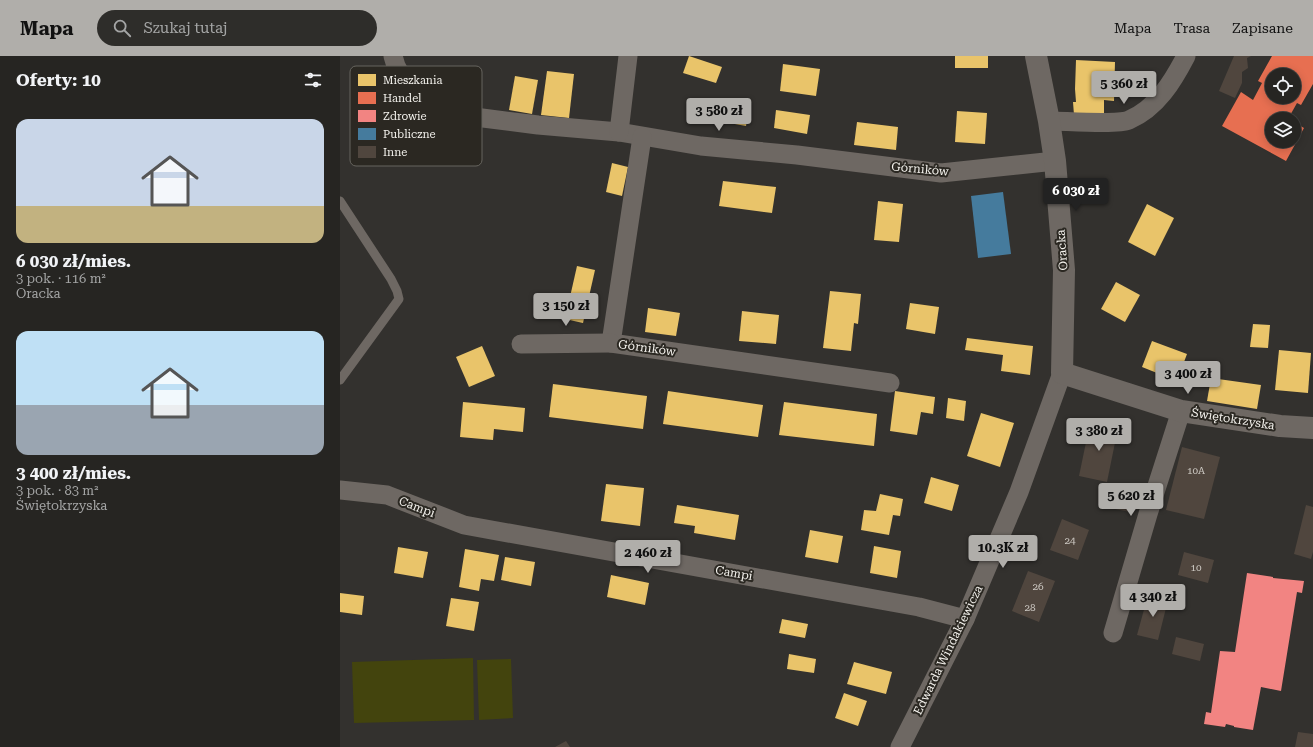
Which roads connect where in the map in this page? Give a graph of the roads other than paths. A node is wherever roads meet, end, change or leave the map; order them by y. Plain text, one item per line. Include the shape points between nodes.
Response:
1 (393, 56) edge
2 (628, 56) edge
3 (1036, 56) edge
4 (1186, 56) edge
5 (396, 66) edge
6 (482, 118) edge
7 (1049, 121) junction
8 (619, 132) junction
9 (642, 137) junction
10 (1055, 161) junction
11 (340, 201) edge
12 (611, 343) junction
13 (521, 344) dead end
14 (1062, 373) junction
15 (340, 380) edge
16 (890, 382) dead end
17 (1181, 411) junction
18 (1313, 428) edge
19 (340, 490) edge
20 (964, 620) junction
21 (1113, 633) dead end
22 (900, 747) edge

1 - 5 street, Górników
2 - 8 street
3 - 7 street, Oracka
4 - 7 street via 1163,93 1146,110 1128,120
6 - 8 street, Górników
7 - 10 street, Oracka
8 - 9 street, Górników
9 - 10 street, Górników via 941,173
9 - 12 street, Górników
10 - 14 street, Oracka via 1064,270
11 - 15 lane via 391,279 399,299
12 - 13 street
12 - 16 street, Górników
14 - 17 street, Świętokrzyska
14 - 20 street, Edwarda Windakiewicza via 1019,492
17 - 18 street, Świętokrzyska via 1280,426
17 - 21 street
19 - 20 street, Campi via 387,495 464,525 919,607
20 - 22 street, Edwarda Windakiewicza

